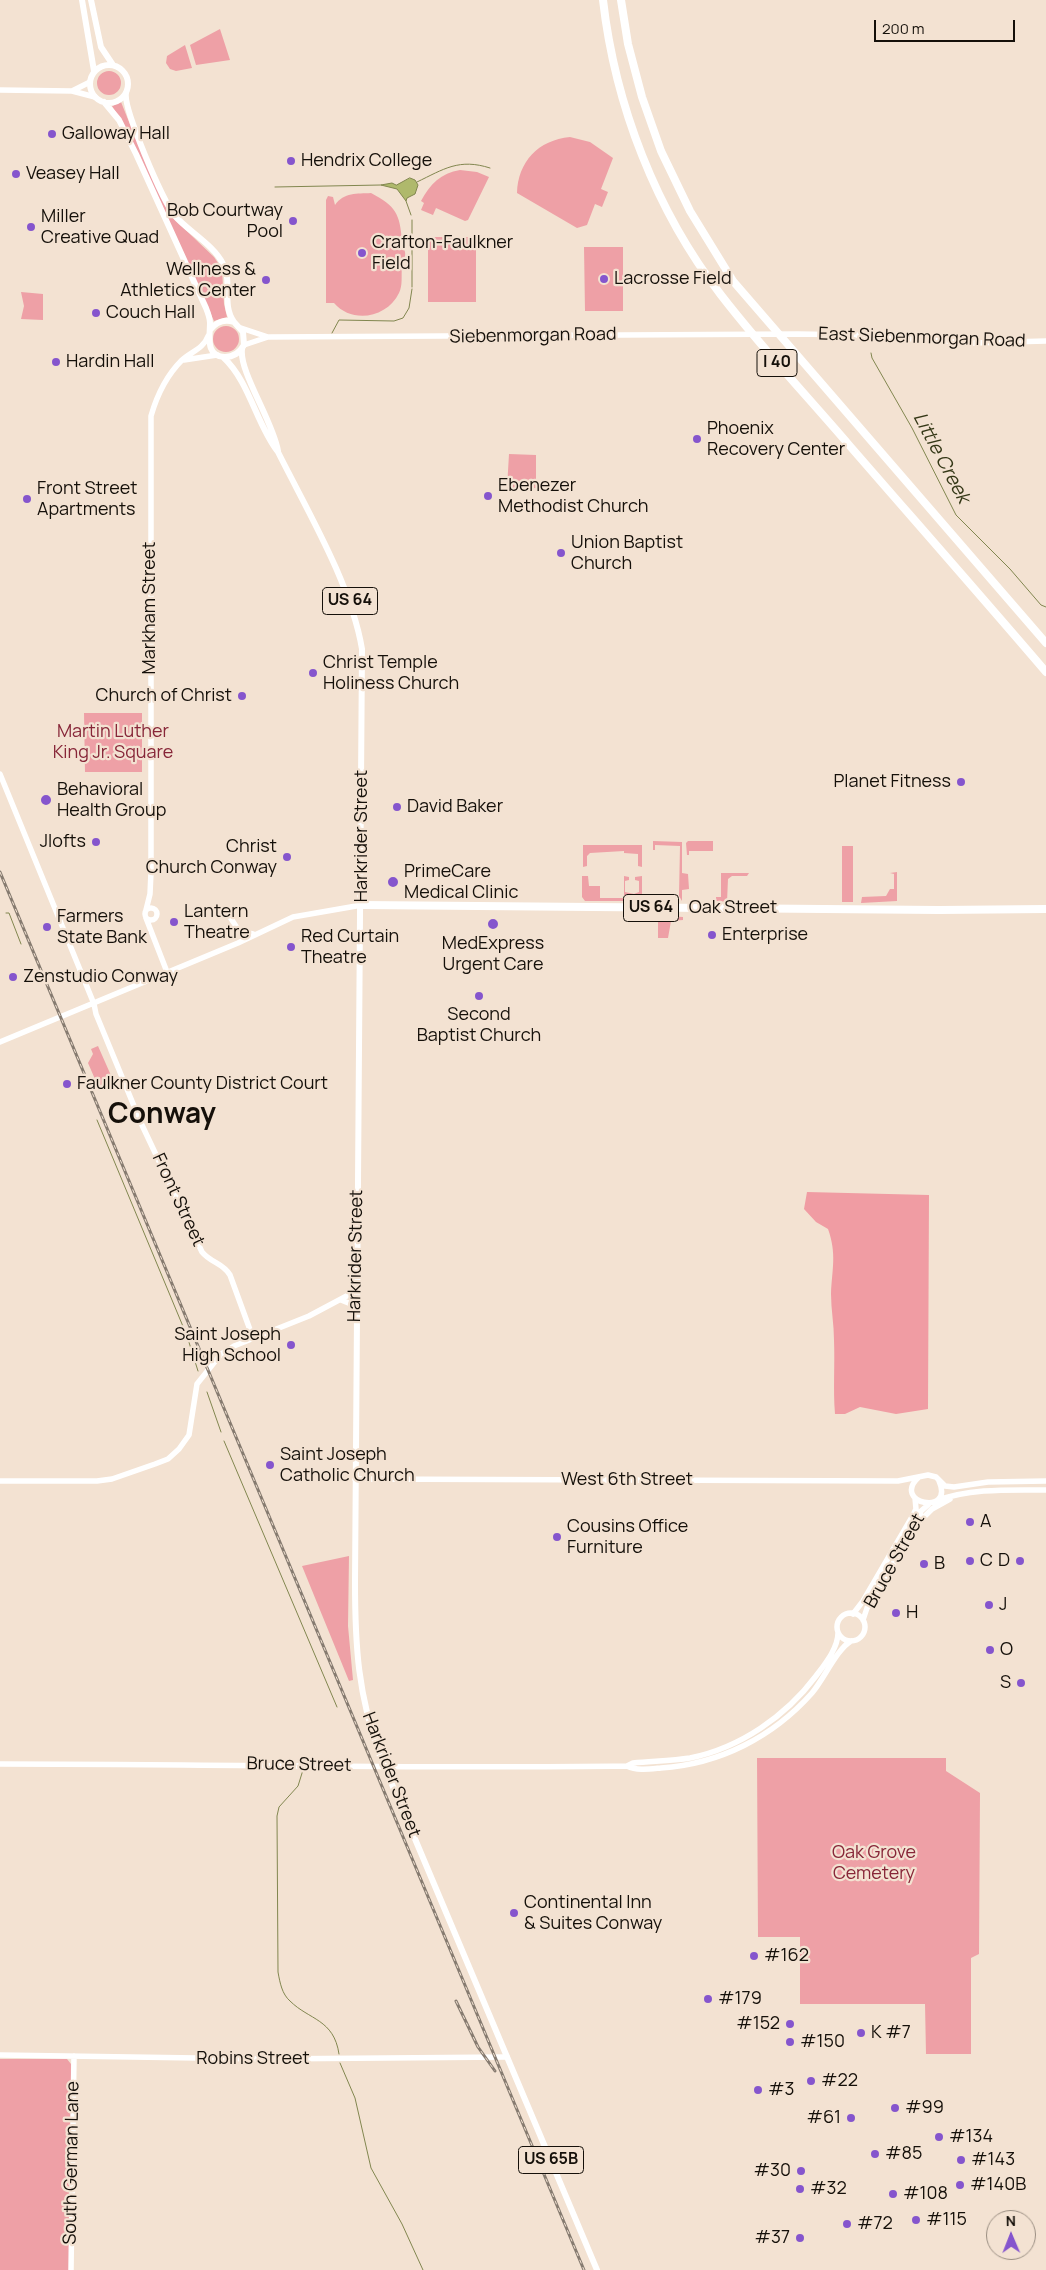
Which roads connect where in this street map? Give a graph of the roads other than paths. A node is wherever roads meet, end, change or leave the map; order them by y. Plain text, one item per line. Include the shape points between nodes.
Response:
1 (82, 0) edge
2 (91, 0) edge
3 (603, 0) edge
4 (621, 0) edge
5 (113, 65) junction
6 (94, 71) junction
7 (90, 82) junction
8 (0, 90) edge
9 (72, 91) junction
10 (126, 93) junction
11 (95, 97) junction
12 (104, 102) junction
13 (234, 322) junction
14 (240, 328) junction
15 (209, 333) junction
16 (798, 334) joint
17 (268, 337) junction
18 (1046, 341) edge
19 (243, 347) junction
20 (220, 356) junction
21 (182, 360) junction
22 (278, 452) junction
23 (1015, 607) junction
24 (1046, 635) edge
25 (1019, 641) junction
26 (1046, 642) edge
27 (1046, 672) edge
28 (1046, 680) edge
29 (0, 774) edge
30 (150, 894) junction
31 (362, 905) junction
32 (154, 909) junction
33 (1046, 909) edge
34 (146, 910) junction
35 (230, 917) dead end
36 (146, 918) junction
37 (154, 919) junction
38 (149, 927) junction
39 (260, 932) junction
40 (167, 972) junction
41 (94, 1004) junction
42 (0, 1042) edge
43 (356, 1290) junction
44 (341, 1300) junction
45 (356, 1312) junction
46 (253, 1338) junction
47 (921, 1476) junction
48 (355, 1479) junction
49 (0, 1481) edge
50 (939, 1481) junction
51 (1046, 1481) edge
52 (898, 1482) junction
53 (913, 1490) junction
54 (1046, 1490) edge
55 (962, 1495) junction
56 (915, 1498) junction
57 (933, 1502) junction
58 (916, 1525) junction
59 (853, 1614) junction
60 (863, 1620) junction
61 (838, 1633) junction
62 (851, 1641) junction
63 (754, 1732) junction
64 (736, 1750) junction
65 (705, 1754) junction
66 (0, 1764) edge
67 (627, 1766) junction
68 (385, 1767) junction
69 (0, 2055) edge
70 (74, 2056) junction
71 (507, 2057) junction
72 (71, 2270) edge
73 (597, 2270) edge

1 - 6 main road
2 - 5 main road via 101,47
3 - 25 highway, I 40 via 618,86 633,130 650,175 701,266 785,372
4 - 23 highway, I 40 via 628,44 661,151 690,211 733,281
5 - 6 main road
5 - 10 main road via 126,74
6 - 7 main road
7 - 9 street
7 - 11 main road
8 - 9 street
9 - 11 street
10 - 12 main road via 119,100
10 - 13 main road via 128,112 174,214 223,262 227,274 228,308
11 - 12 main road
12 - 15 main road via 119,120 153,191 206,308
13 - 14 main road
13 - 15 main road via 218,323
14 - 17 street, Siebenmorgan Road
14 - 19 main road via 245,338
15 - 20 main road via 210,347
15 - 21 street, Markham Street via 204,344
16 - 17 street, Siebenmorgan Road
16 - 18 street, East Siebenmorgan Road via 973,343
17 - 19 street, Siebenmorgan Road
19 - 20 main road via 232,356
19 - 22 main road, Harkrider Street / US 64 via 243,363 270,424
20 - 21 street
20 - 22 main road, Harkrider Street / US 64 via 235,372 269,441
21 - 30 street, Markham Street via 162,386 151,416
22 - 31 main road, Harkrider Street / US 64 via 333,563 359,626 363,668
23 - 24 highway
23 - 26 highway, I 40
25 - 27 highway, I 40
25 - 28 highway
29 - 41 street, Front Street
30 - 32 street, Markham Street
30 - 34 street, Markham Street
31 - 33 highway, Oak Street / US 64
31 - 39 street, Oak Street via 303,914
31 - 43 main road, Harkrider Street / US 65B
32 - 34 street
32 - 37 street via 157,914
34 - 36 street
35 - 39 street via 239,931
36 - 37 street
36 - 38 street
37 - 38 street
38 - 40 street
39 - 40 street, Oak Street
40 - 41 street, Oak Street
41 - 42 street, Oak Street
41 - 46 street, Front Street via 130,1098 172,1191 202,1252 208,1259 224,1266 230,1275
43 - 44 street
43 - 45 main road, Harkrider Street / US 65B
44 - 45 street via 351,1304
44 - 46 street
45 - 48 main road, Harkrider Street / US 65B
46 - 49 street via 221,1354 197,1384 189,1435 168,1459 112,1479 97,1481
47 - 50 street via 932,1475
47 - 52 street, West 6th Street
47 - 53 street via 914,1482
48 - 52 street, West 6th Street
48 - 68 main road, Harkrider Street / US 65B via 358,1665 366,1713
50 - 51 street via 954,1487 988,1482
50 - 57 street via 942,1492
52 - 53 street, West 6th Street
53 - 56 street
54 - 55 street via 994,1490
55 - 57 street
55 - 58 street via 938,1505
56 - 57 street via 922,1503
56 - 59 street, Bruce Street via 916,1509 912,1517
57 - 58 street, Bruce Street via 921,1511
58 - 60 street, Bruce Street
59 - 60 street
59 - 61 street via 841,1618
60 - 62 street via 863,1634
61 - 62 street
61 - 63 street, Bruce Street via 834,1647 812,1681 780,1713
62 - 64 street, Bruce Street via 843,1646 825,1677 803,1703 772,1729
63 - 64 street via 738,1744
63 - 65 street, Bruce Street
64 - 65 street via 729,1748
64 - 67 street, Bruce Street via 684,1766 633,1769
65 - 67 street, Bruce Street
66 - 68 street, Bruce Street
67 - 68 street, Bruce Street
68 - 71 main road, Harkrider Street / US 65B
69 - 70 street, Robins Street
70 - 71 street, Robins Street
70 - 72 street, South German Lane
71 - 73 main road, US 65B

